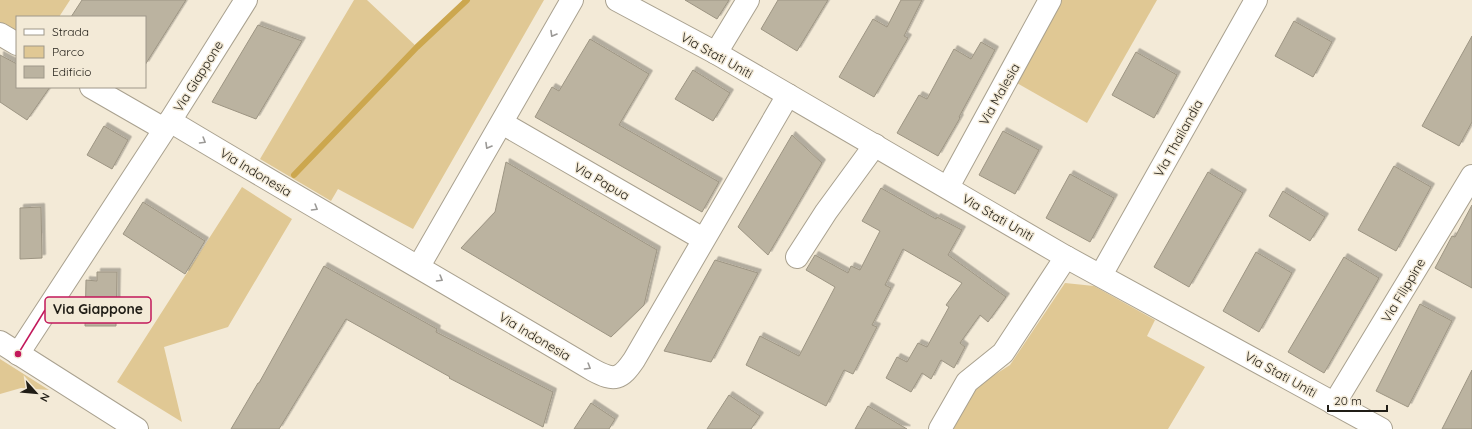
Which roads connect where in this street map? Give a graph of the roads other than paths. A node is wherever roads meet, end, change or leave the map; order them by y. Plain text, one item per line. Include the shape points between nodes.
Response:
1 (246, 0) edge
2 (572, 0) edge
3 (617, 0) edge
4 (748, 0) edge
5 (1050, 0) edge
6 (1256, 0) edge
7 (0, 34) edge
8 (16, 43) edge
9 (716, 54) junction
10 (93, 88) edge
11 (788, 95) junction
12 (502, 122) junction
13 (167, 125) junction
14 (874, 145) junction
15 (1472, 176) edge
16 (948, 187) junction
17 (703, 239) junction
18 (798, 257) dead end
19 (1066, 257) junction
20 (419, 266) junction
21 (1100, 275) junction
22 (9, 348) edge
23 (1334, 404) junction
24 (137, 429) edge
25 (940, 429) edge
26 (1381, 429) edge

1 - 13 street, Via Giappone
2 -> 12 street
3 - 9 street, Via Stati Uniti
4 - 9 street
5 - 16 street, Via Malesia
6 - 21 street, Via Thailandia
7 - 8 street
9 - 11 street, Via Stati Uniti
10 - 13 street, Via Indonesia
11 - 14 street, Via Stati Uniti
11 - 17 street, Via Indonesia
12 - 17 street, Via Papua
12 -> 20 street
13 -> 20 street, Via Indonesia
13 - 22 street, Via Giappone
14 - 16 street, Via Stati Uniti
14 - 18 street via 826,212
15 - 23 street, Via Filippine
16 - 19 street, Via Stati Uniti
20 -> 17 street, Via Indonesia via 593,370 616,377 622,375 634,360
19 - 21 street, Via Stati Uniti
19 - 25 street via 1003,353 967,382
21 - 23 street, Via Stati Uniti
22 - 24 street
23 - 26 street, Via Stati Uniti

